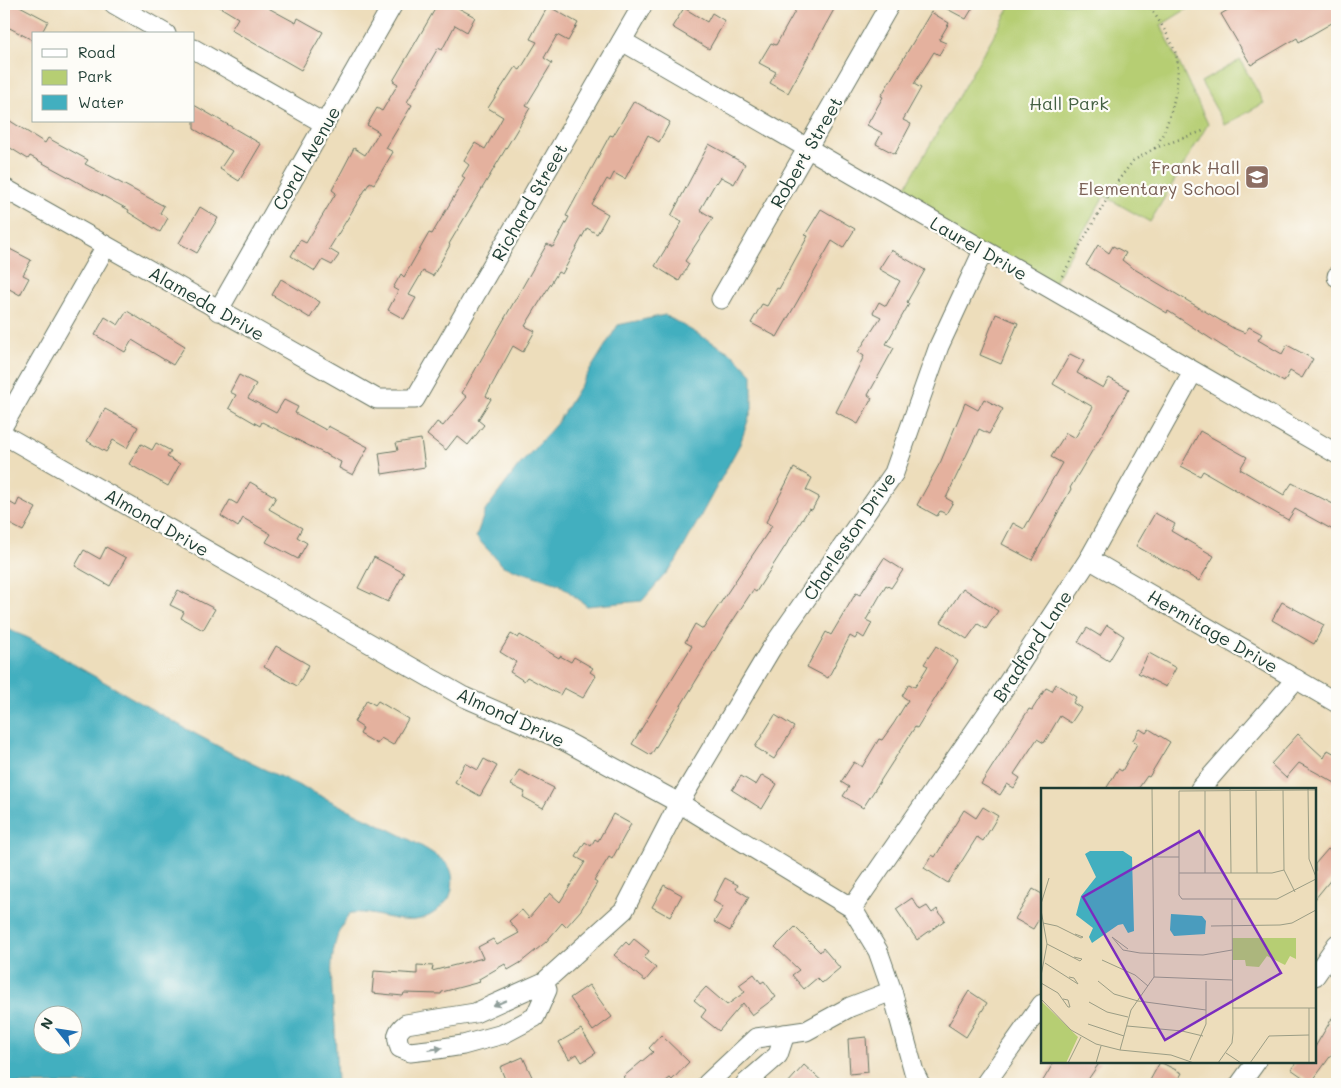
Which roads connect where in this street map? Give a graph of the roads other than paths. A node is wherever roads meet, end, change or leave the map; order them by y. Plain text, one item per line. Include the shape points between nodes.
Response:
1 (114, 4) edge
2 (393, 4) edge
3 (644, 4) edge
4 (890, 4) edge
5 (163, 32) edge
6 (622, 41) junction
7 (195, 50) edge
8 (326, 124) junction
9 (808, 148) junction
10 (4, 188) edge
11 (106, 246) junction
12 (983, 250) junction
13 (721, 300) dead end
14 (218, 311) junction
15 (1193, 372) junction
16 (415, 399) joint
17 (4, 424) edge
18 (4, 435) edge
19 (1337, 454) edge
20 (1089, 559) junction
21 (1296, 679) junction
22 (1337, 703) edge
23 (1201, 788) edge
24 (679, 803) junction
25 (852, 908) junction
26 (1337, 944) edge
27 (1316, 975) edge
28 (544, 982) junction
29 (892, 991) junction
30 (1041, 1005) edge
31 (785, 1034) junction
32 (1255, 1063) edge
33 (707, 1084) edge
34 (746, 1084) edge
35 (920, 1084) edge
36 (985, 1084) edge
37 (1240, 1084) edge

1 - 5 street
2 - 8 street, Coral Avenue
3 - 6 street, Richard Street
4 - 9 street, Robert Street
6 - 9 street, Laurel Drive
6 - 16 street, Richard Street
7 - 8 street
8 - 14 street, Coral Avenue
9 - 12 street, Laurel Drive
9 - 13 street, Robert Street
10 - 11 street, Alameda Drive
11 - 14 street, Alameda Drive
11 - 17 street
12 - 15 street, Laurel Drive
12 - 24 street, Charleston Drive via 939,346 894,473 771,649
14 - 16 street, Alameda Drive via 377,398
15 - 19 street, Laurel Drive
15 - 20 street, Bradford Lane
18 - 24 street, Almond Drive via 464,697 563,740
20 - 21 street, Hermitage Drive
20 - 25 street, Bradford Lane via 999,696
21 - 22 street, Hermitage Drive
21 - 23 street
24 - 25 street, Almond Drive
24 - 28 street, Charleston Drive via 624,910
25 - 29 street, Almond Drive via 878,951
26 - 27 street
28 -> 28 street, Charleston Drive via 475,1013 406,1024 396,1037 400,1048 410,1052 463,1045 503,1034 535,1017 547,990
29 - 31 street via 850,1007 806,1031
29 - 35 street, Almond Drive
30 - 36 street
31 - 33 street via 756,1038
31 - 34 street via 778,1055
32 - 37 street

